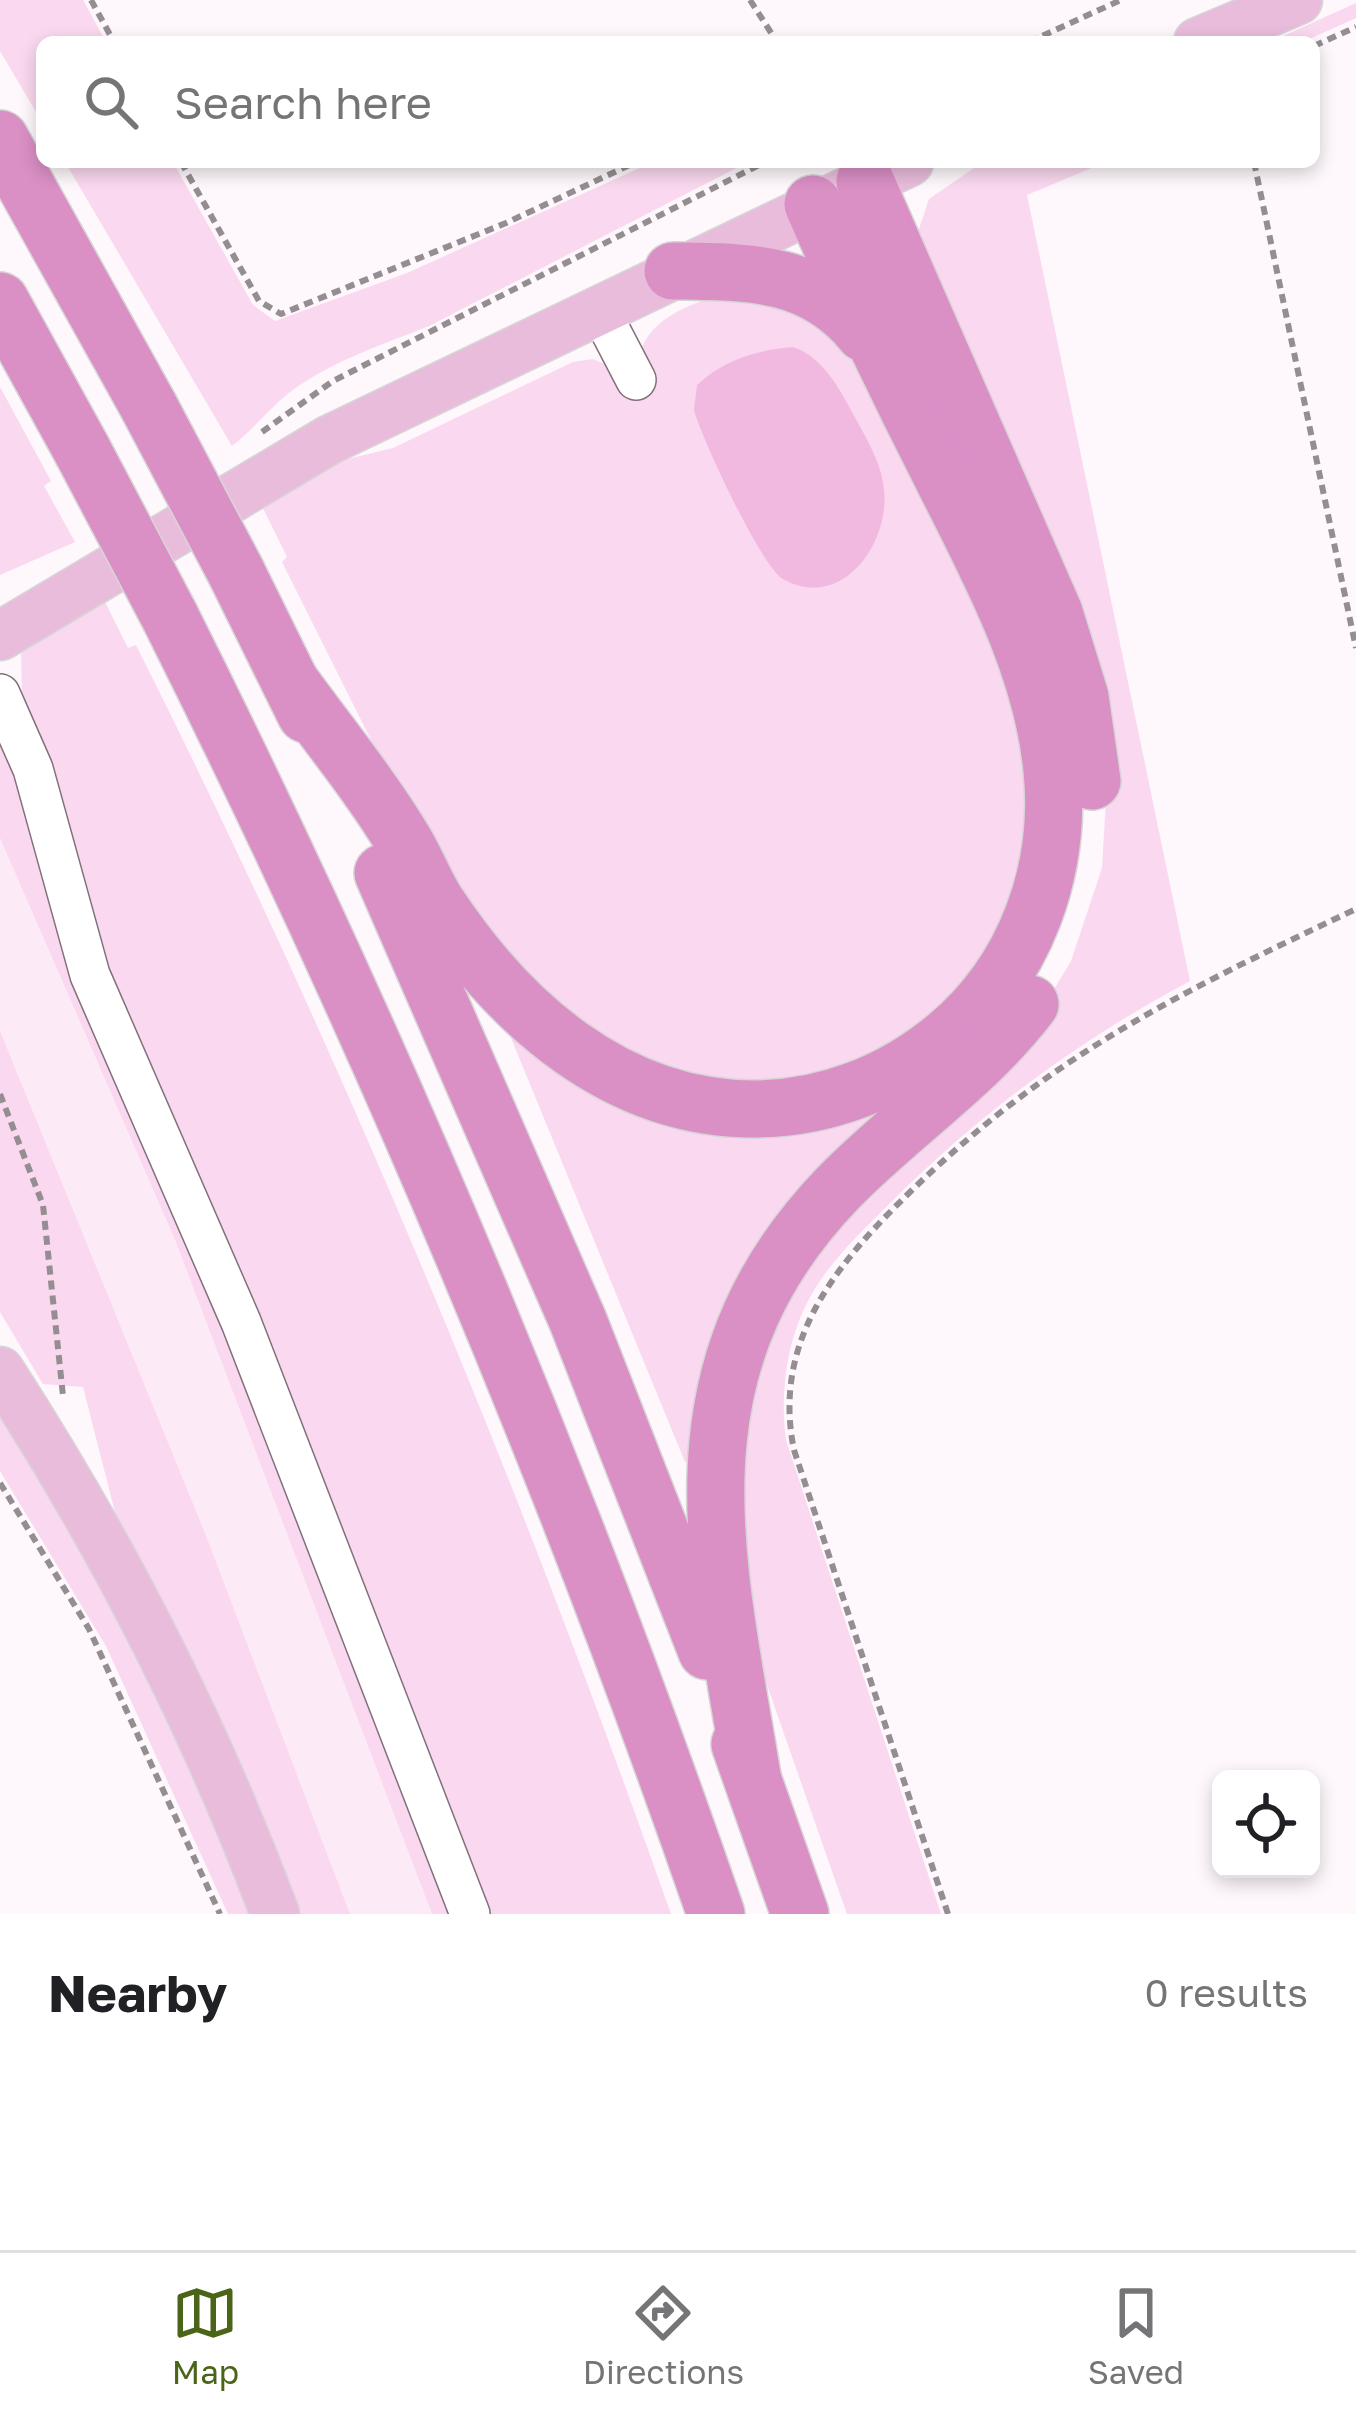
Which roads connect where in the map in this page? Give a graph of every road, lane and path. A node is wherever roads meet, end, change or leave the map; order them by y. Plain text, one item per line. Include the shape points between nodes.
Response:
1 (91, 0) edge
2 (750, 0) edge
3 (1121, 0) edge
4 (1298, 0) edge
5 (1356, 27) edge
6 (111, 36) edge
7 (774, 36) edge
8 (1042, 36) edge
9 (1212, 36) edge
10 (1320, 43) edge
11 (0, 139) edge
12 (185, 168) edge
13 (623, 168) edge
14 (753, 168) edge
15 (1255, 168) edge
16 (887, 172) edge
17 (813, 204) junction
18 (674, 271) junction
19 (0, 301) edge
20 (598, 307) junction
21 (878, 350) junction
22 (636, 380) dead end
23 (249, 445) dead end
24 (0, 636) edge
25 (1356, 648) edge
26 (291, 683) junction
27 (0, 694) edge
28 (1356, 909) edge
29 (0, 1094) edge
30 (0, 1371) edge
31 (64, 1407) dead end
32 (0, 1484) edge
33 (752, 1776) junction
34 (220, 1914) edge
35 (275, 1914) edge
36 (470, 1914) edge
37 (716, 1914) edge
38 (800, 1914) edge
39 (948, 1914) edge

1 - 6 path
2 - 7 path
3 - 8 path
4 - 9 main road
5 - 10 path
11 - 26 highway, bridge
12 - 13 path via 259,301 281,314
14 - 23 path via 333,381
15 - 25 path
16 - 17 main road
16 - 33 highway via 1064,641 1089,747 1090,847 1075,916 1029,1004 974,1067 825,1203 772,1275 747,1327 723,1407 712,1507
17 - 18 main road
17 - 21 highway
18 - 20 main road
18 - 21 highway via 797,281 835,301
19 - 37 highway, bridge via 170,617 308,898 571,1515
20 - 22 lane
20 - 24 main road via 275,468
21 - 26 highway via 1025,658 1046,729 1054,800 1043,888 1018,951 966,1020 888,1077 801,1105 721,1108 648,1091 584,1059 472,951
26 - 33 highway via 510,1157
27 - 36 lane via 33,769 95,986 242,1322
28 - 39 path via 1135,1017 1049,1072 887,1215 811,1310 791,1386 794,1450
29 - 31 path via 43,1205
30 - 35 main road via 154,1632
32 - 34 path via 98,1646
33 - 38 highway

